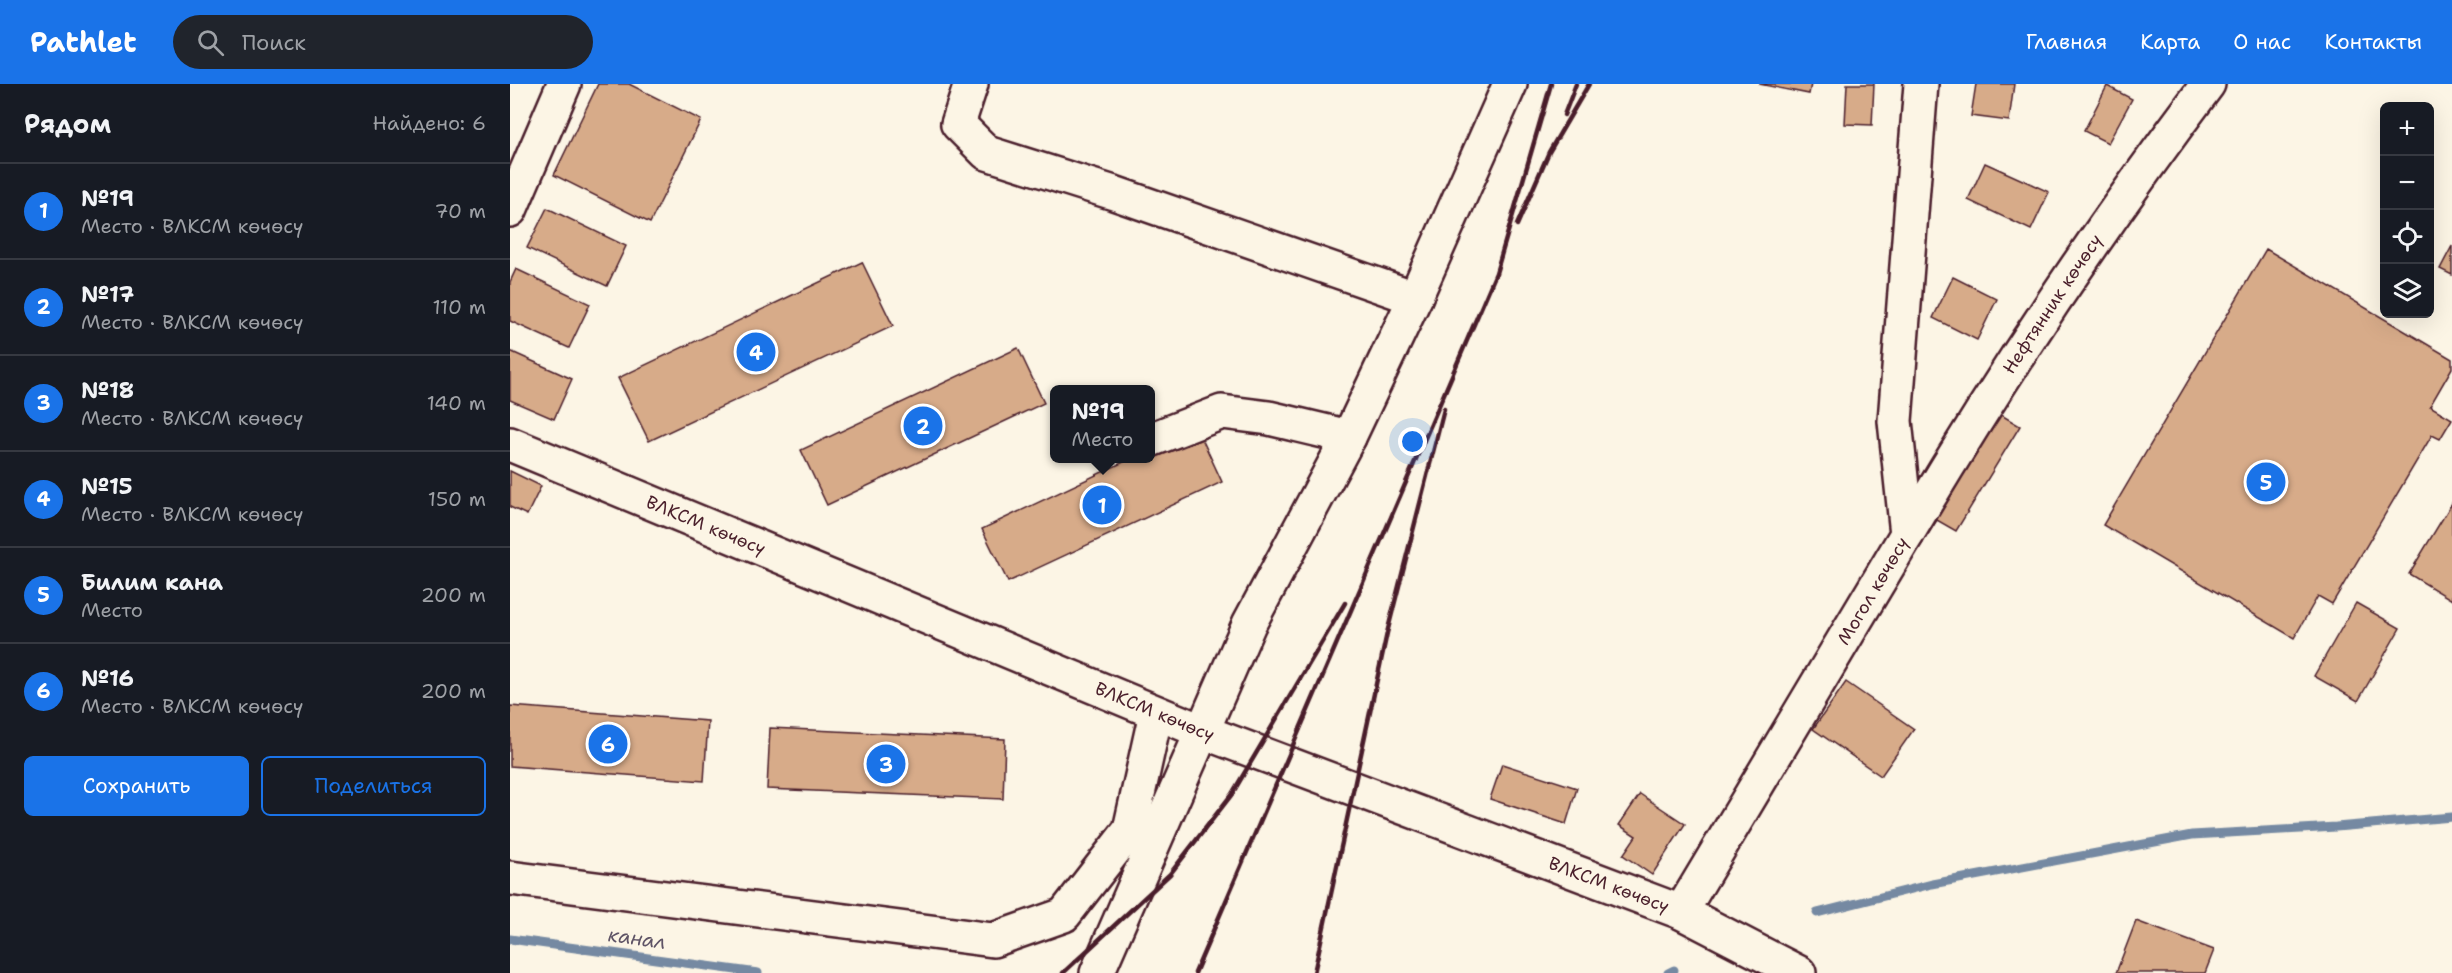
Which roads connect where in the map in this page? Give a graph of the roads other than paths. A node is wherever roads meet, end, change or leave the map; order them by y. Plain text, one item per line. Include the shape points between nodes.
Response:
1 (564, 84) edge
2 (971, 84) edge
3 (1510, 84) edge
4 (1921, 84) edge
5 (2200, 87) edge
6 (510, 210) edge
7 (1415, 298) junction
8 (1349, 437) junction
9 (1155, 438) edge
10 (510, 444) edge
11 (1907, 534) junction
12 (1156, 713) junction
13 (1201, 731) junction
14 (510, 878) edge
15 (1681, 912) junction
16 (1097, 973) edge
17 (1799, 973) edge

1 - 6 street
2 - 7 street via 958,124 987,153
3 - 7 street
4 - 11 street, Могол көчөсү via 1895,421
5 - 11 street, Нефтянник көчөсү via 1956,452
7 - 8 street
8 - 9 street via 1269,418 1222,412
8 - 13 street via 1249,624
10 - 12 street, ВЛКСМ көчөсү
11 - 15 street, Могол көчөсү
12 - 13 street, ВЛКСМ көчөсү
12 - 14 street via 1130,830 1064,915 993,940
13 - 15 street, ВЛКСМ көчөсү
13 - 16 street
15 - 17 street, ВЛКСМ көчөсү

